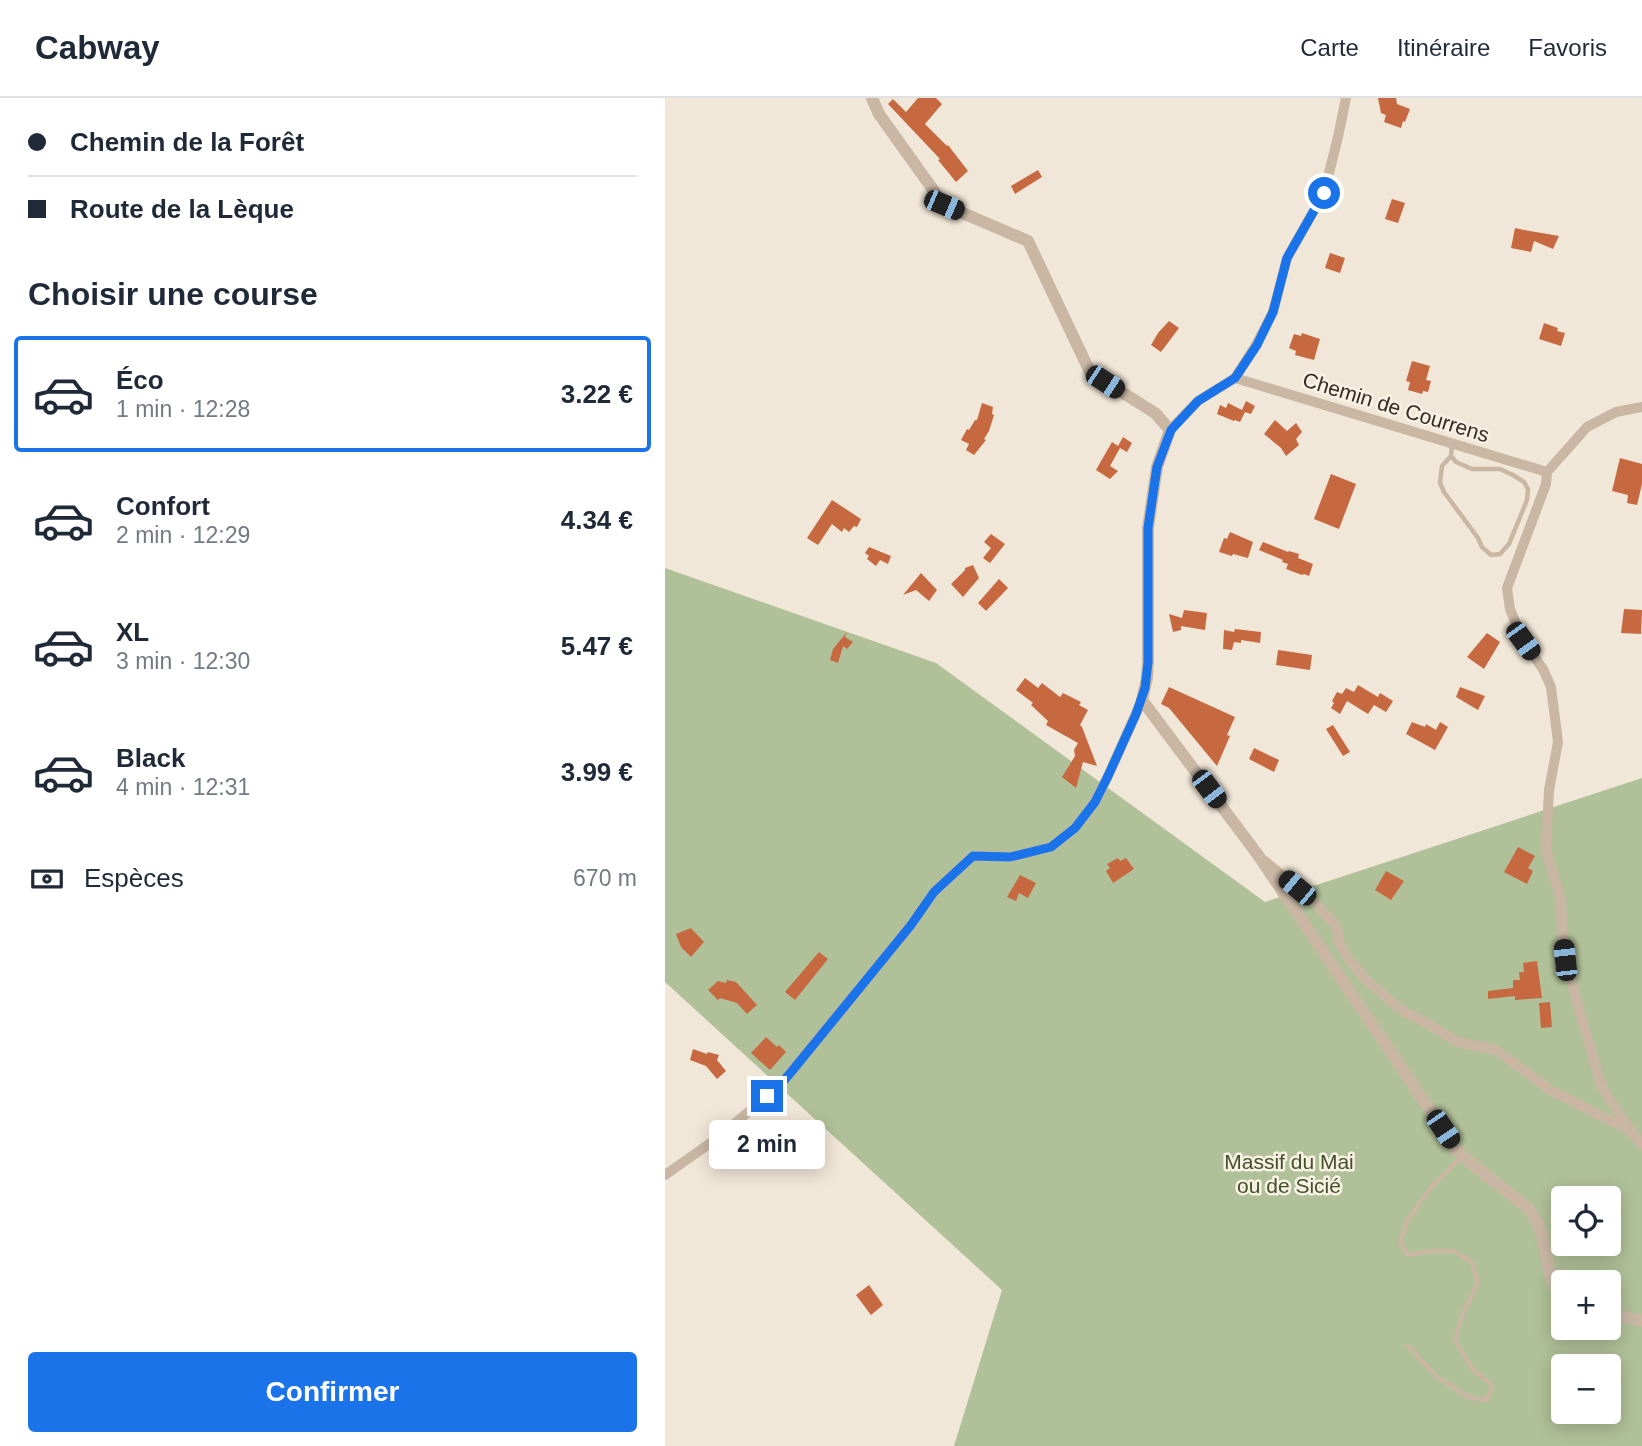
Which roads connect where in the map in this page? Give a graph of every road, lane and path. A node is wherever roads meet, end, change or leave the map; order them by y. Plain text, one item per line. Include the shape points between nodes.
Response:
1 (872, 98) edge
2 (1346, 98) edge
3 (1235, 378) junction
4 (1642, 407) edge
5 (1171, 430) junction
6 (1452, 443) junction
7 (1451, 456) junction
8 (1547, 472) junction
9 (1142, 699) junction
10 (1258, 855) junction
11 (1631, 1131) junction
12 (1642, 1145) edge
13 (1462, 1156) junction
14 (665, 1175) edge
15 (1551, 1279) edge
16 (1621, 1316) edge
17 (1642, 1321) edge
18 (1408, 1346) dead end

1 - 5 street via 944,205 1028,241 1090,372 1155,413
2 - 3 street via 1324,193 1287,258 1273,312
3 - 5 street via 1198,401
3 - 6 street, Chemin de Courrens
4 - 8 street via 1616,412 1587,427
5 - 9 street via 1157,467 1148,528 1148,662
6 - 7 lane
6 - 8 street, Chemin de Courrens
7 - 7 lane via 1472,469 1500,469 1528,489 1509,544 1500,554 1491,555 1482,547 1444,492 1440,476
8 - 11 street via 1507,588 1523,641 1551,687 1558,742 1549,790 1546,850 1561,900 1565,960 1602,1088
9 - 10 street
9 - 14 street via 1104,785 1075,828 1051,847 1010,857 973,856 934,892 781,1084
10 - 11 street via 1316,904 1336,927 1339,943 1367,981 1404,1012 1458,1042 1496,1050 1550,1090
10 - 13 street
11 - 12 street
13 - 15 street via 1535,1216
13 - 18 lane via 1431,1187 1407,1221 1400,1243 1408,1255 1454,1251 1472,1262 1478,1283 1462,1312 1455,1341 1471,1367 1492,1387 1487,1400 1468,1397 1437,1377
16 - 17 street

